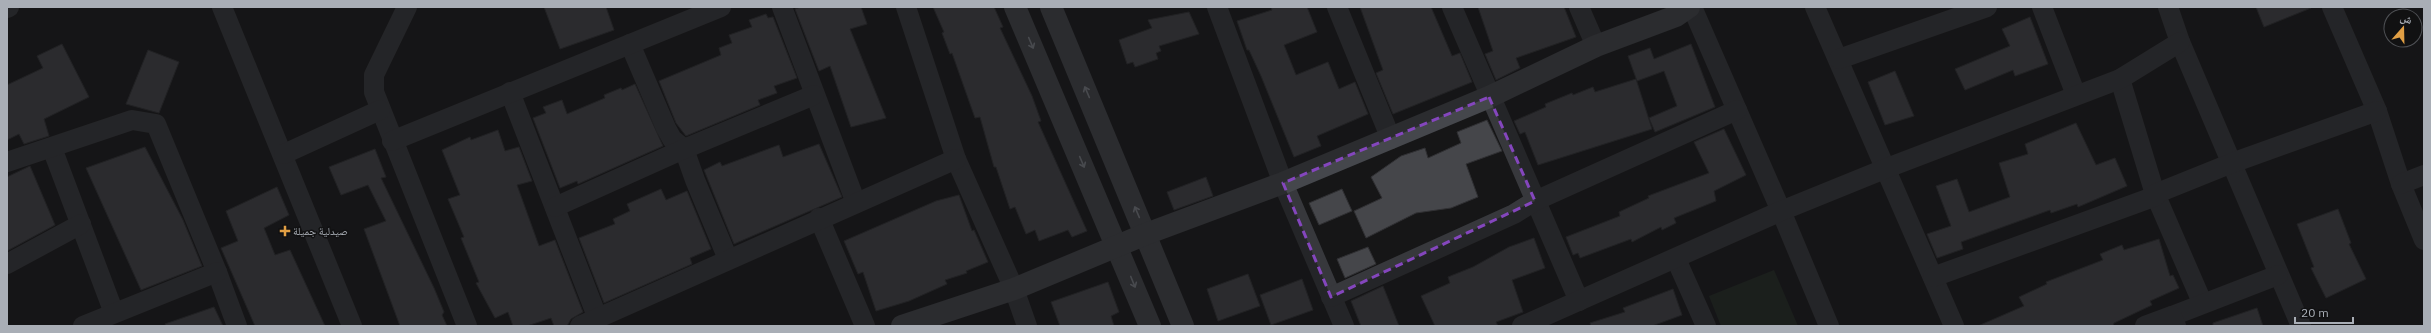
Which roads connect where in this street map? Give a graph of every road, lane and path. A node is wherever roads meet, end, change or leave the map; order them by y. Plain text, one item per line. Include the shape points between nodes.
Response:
1 (222, 7) edge
2 (407, 7) edge
3 (722, 7) edge
4 (782, 7) edge
5 (906, 7) edge
6 (1015, 7) edge
7 (1051, 7) edge
8 (1218, 7) edge
9 (1337, 7) edge
10 (1452, 7) edge
11 (1579, 7) edge
12 (1690, 7) edge
13 (1816, 7) edge
14 (1988, 7) edge
15 (2042, 7) edge
16 (2168, 7) edge
17 (2332, 7) edge
18 (2180, 42) junction
19 (630, 44) junction
20 (1596, 46) junction
21 (1840, 59) junction
22 (2120, 79) junction
23 (510, 92) junction
24 (814, 95) junction
25 (2076, 95) junction
26 (1489, 97) junction
27 (380, 110) junction
28 (1737, 110) junction
29 (2377, 111) junction
30 (1391, 139) junction
31 (392, 141) junction
32 (52, 148) junction
33 (684, 149) junction
34 (284, 154) junction
35 (956, 158) junction
36 (7, 162) edge
37 (2232, 163) junction
38 (1887, 168) junction
39 (2424, 175) edge
40 (1283, 183) junction
41 (2401, 184) junction
42 (2155, 195) junction
43 (1535, 201) junction
44 (856, 203) junction
45 (555, 207) junction
46 (1781, 211) junction
47 (819, 218) junction
48 (81, 224) junction
49 (1146, 234) junction
50 (2424, 240) edge
51 (1118, 246) junction
52 (728, 259) junction
53 (1676, 259) junction
54 (7, 264) edge
55 (217, 272) junction
56 (2278, 274) junction
57 (1933, 277) junction
58 (1014, 289) junction
59 (1331, 297) junction
60 (1579, 301) junction
61 (2202, 302) junction
62 (114, 313) junction
63 (2174, 321) edge
64 (589, 322) edge
65 (83, 326) edge
66 (237, 326) edge
67 (352, 326) edge
68 (467, 326) edge
69 (865, 326) edge
70 (902, 326) edge
71 (1027, 326) edge
72 (1150, 326) edge
73 (1183, 326) edge
74 (1344, 326) edge
75 (1522, 326) edge
76 (1706, 326) edge
77 (1829, 326) edge
78 (1954, 326) edge
79 (2145, 326) edge
80 (2300, 326) edge

1 - 34 street
2 - 27 street via 374,75 374,92
3 - 19 street
4 - 24 street
5 - 35 street
6 -> 51 street
49 -> 7 street
8 - 40 street
9 - 30 street
10 - 26 street
11 - 20 street
12 - 20 street via 1676,16
12 - 28 street
13 - 21 street
14 - 21 street
15 - 25 street
16 - 18 street
17 - 29 street
18 - 22 street
18 - 37 street
19 - 23 street
19 - 33 street via 666,128 672,139
20 - 26 street
21 - 38 street
22 - 25 street
22 - 42 street
23 - 31 street
23 - 45 street
24 - 33 street
24 - 44 street
25 - 38 street
26 - 30 street
26 - 43 street
27 - 31 street
27 - 34 street
28 - 43 street
28 - 46 street
29 - 37 street
29 - 41 street
30 - 40 street
31 - 68 street
32 - 36 street
32 - 48 street
32 - 55 street via 132,120 156,124
33 - 45 street
33 - 52 street
34 - 67 street
35 - 44 street
35 - 58 street
37 - 42 street
37 - 56 street
38 - 46 street
38 - 57 street
39 - 41 street
40 - 49 street
40 - 59 street
41 - 50 street
42 - 57 street
42 - 61 street
43 - 59 street via 1514,214
43 - 60 street
44 - 47 street
45 - 64 street
46 - 53 street
46 - 77 street
47 - 52 street
47 - 69 street
48 - 54 street
48 - 62 street
49 - 51 street
49 - 73 street
51 - 58 street
51 -> 72 street
52 - 64 street
53 - 60 street
53 - 76 street
55 - 62 street
55 - 66 street
56 - 61 street
56 - 80 street
57 - 78 street
58 - 70 street
58 - 71 street
59 - 74 street
60 - 75 street
61 - 63 street
62 - 65 street
63 - 79 street

